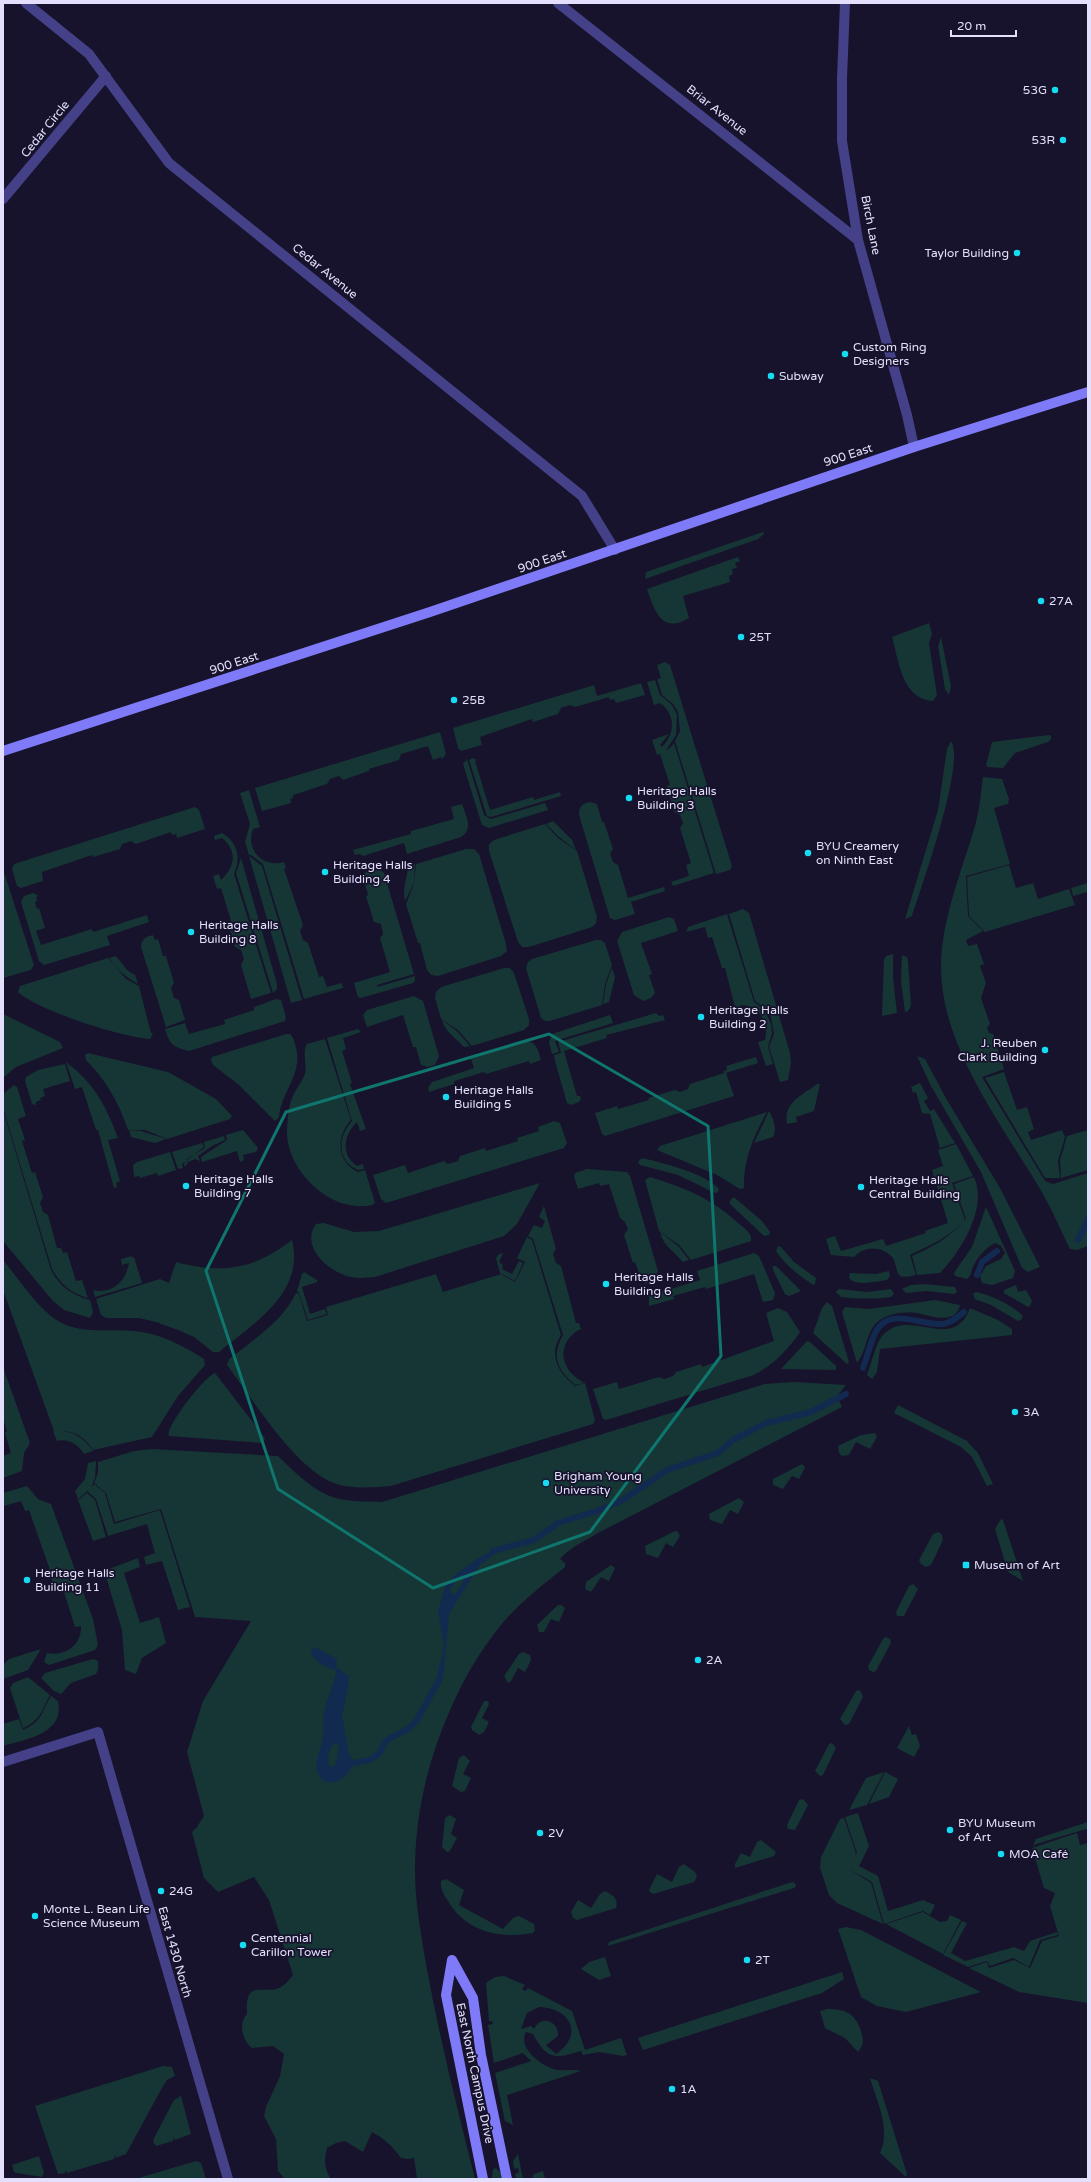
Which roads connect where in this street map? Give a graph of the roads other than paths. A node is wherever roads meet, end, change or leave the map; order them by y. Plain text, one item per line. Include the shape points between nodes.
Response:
1 (26, 3) edge
2 (558, 3) edge
3 (845, 3) edge
4 (106, 76) junction
5 (3, 199) edge
6 (858, 240) junction
7 (1088, 392) edge
8 (914, 447) junction
9 (615, 550) junction
10 (3, 751) edge
11 (3, 1762) edge
12 (228, 2179) edge
13 (483, 2179) edge
14 (507, 2179) edge

1 - 4 street, Cedar Avenue via 89,54
2 - 6 street, Briar Avenue
3 - 6 street, Birch Lane via 842,141
4 - 5 street, Cedar Circle
4 - 9 street, Cedar Avenue via 169,163 582,496
6 - 8 street, Birch Lane via 908,415
7 - 8 main road, 900 East
8 - 9 main road, 900 East
9 - 10 main road, 900 East
11 - 12 street, East 1430 North via 98,1732
13 - 14 main road, East North Campus Drive via 446,1995 452,1960 472,1998

